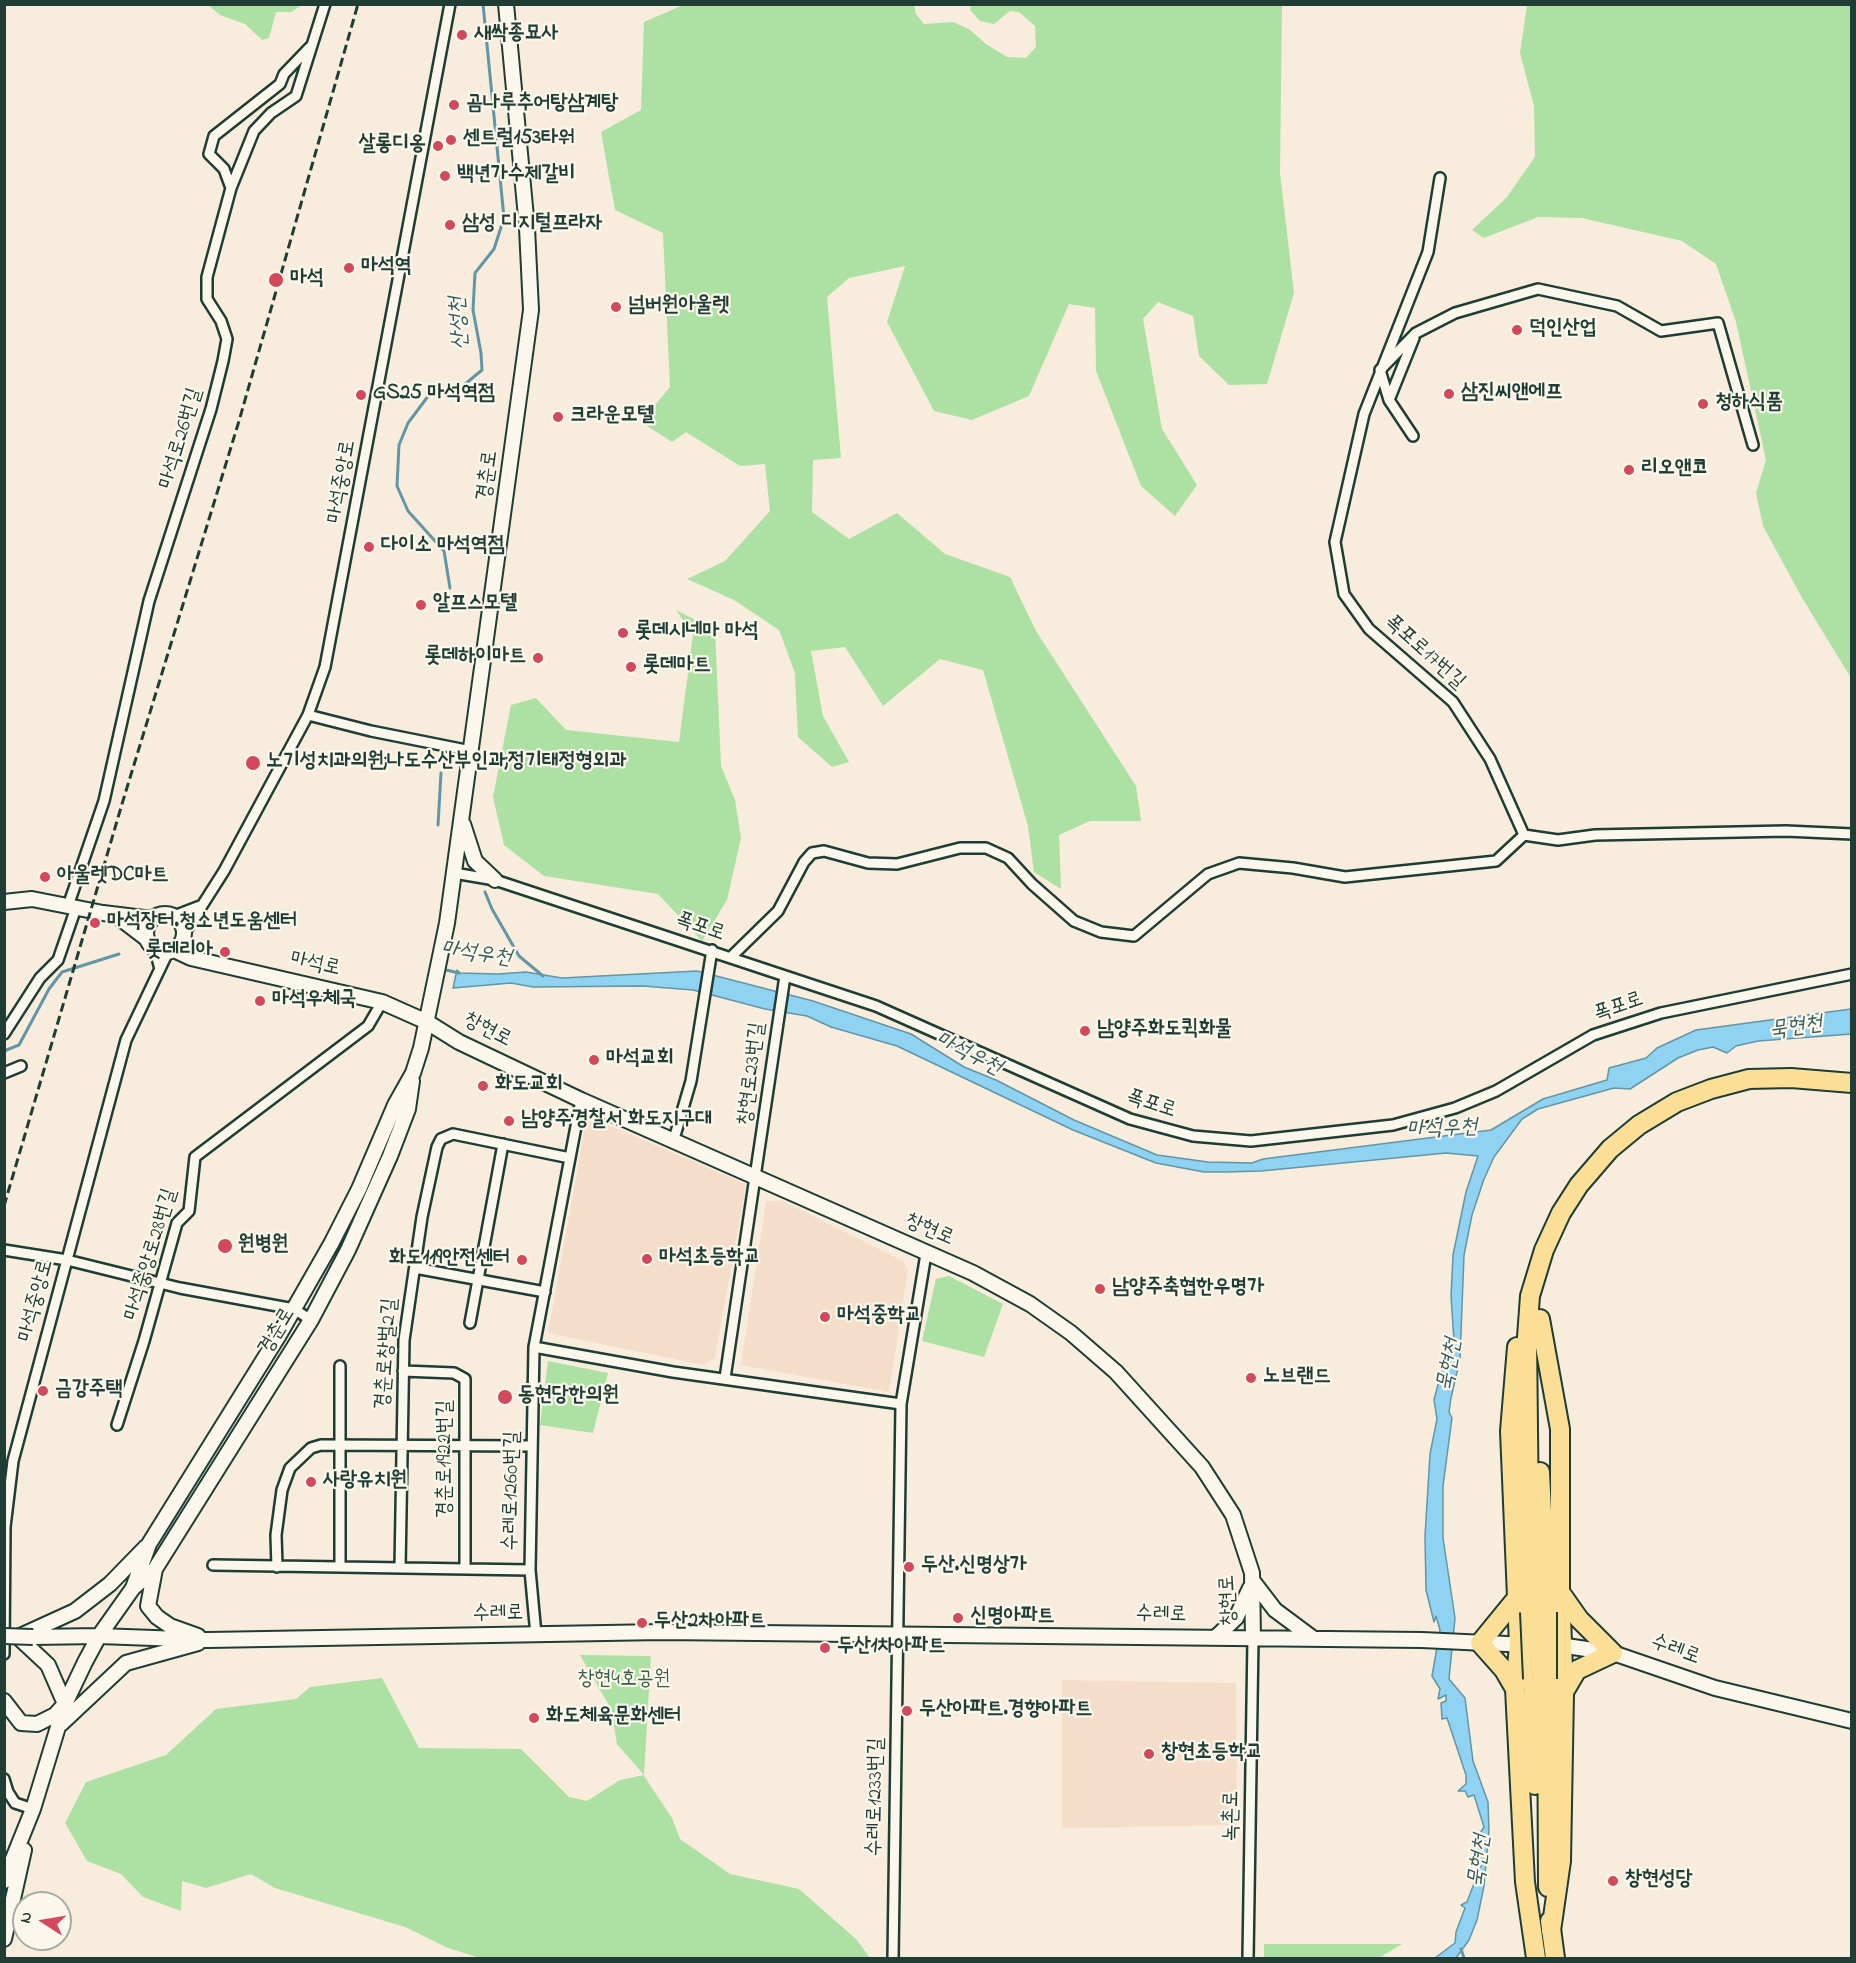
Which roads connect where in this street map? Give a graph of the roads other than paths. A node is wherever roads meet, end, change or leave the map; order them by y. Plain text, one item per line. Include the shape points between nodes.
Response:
1 (325, 4) edge
2 (450, 4) edge
3 (506, 4) edge
4 (310, 47) junction
5 (1440, 178) dead end
6 (231, 188) junction
7 (1416, 333) junction
8 (1380, 369) junction
9 (1389, 400) junction
10 (1413, 436) dead end
11 (1753, 446) dead end
12 (308, 715) junction
13 (471, 751) junction
14 (462, 818) junction
15 (1851, 834) edge
16 (1524, 836) junction
17 (454, 873) junction
18 (495, 880) junction
19 (4, 902) edge
20 (205, 903) junction
21 (72, 907) junction
22 (115, 915) junction
23 (174, 916) junction
24 (152, 919) junction
25 (184, 934) junction
26 (161, 948) junction
27 (712, 950) junction
28 (731, 957) junction
29 (1851, 974) edge
30 (785, 976) junction
31 (382, 1002) junction
32 (427, 1022) junction
33 (4, 1034) edge
34 (21, 1066) dead end
35 (413, 1072) junction
36 (4, 1073) edge
37 (1851, 1083) edge
38 (1851, 1094) edge
39 (581, 1100) junction
40 (674, 1139) junction
41 (503, 1144) junction
42 (570, 1158) junction
43 (756, 1178) junction
44 (4, 1250) edge
45 (926, 1254) junction
46 (67, 1260) junction
47 (414, 1268) junction
48 (477, 1278) junction
49 (161, 1283) junction
50 (545, 1292) junction
51 (1530, 1296) junction
52 (294, 1309) junction
53 (1540, 1319) junction
54 (311, 1320) junction
55 (470, 1323) dead end
56 (534, 1347) junction
57 (339, 1366) dead end
58 (403, 1371) junction
59 (725, 1378) junction
60 (901, 1404) junction
61 (117, 1425) dead end
62 (340, 1445) junction
63 (400, 1445) junction
64 (465, 1445) junction
65 (532, 1446) junction
66 (8, 1474) edge
67 (149, 1544) junction
68 (213, 1565) dead end
69 (277, 1567) junction
70 (340, 1567) junction
71 (400, 1568) junction
72 (465, 1568) junction
73 (155, 1569) junction
74 (530, 1570) junction
75 (1252, 1580) junction
76 (133, 1588) junction
77 (1560, 1591) junction
78 (1516, 1599) junction
79 (1539, 1612) junction
80 (536, 1635) junction
81 (11, 1636) edge
82 (99, 1636) junction
83 (899, 1636) junction
84 (1215, 1638) junction
85 (1253, 1639) junction
86 (1314, 1639) junction
87 (208, 1640) junction
88 (1480, 1643) junction
89 (1563, 1644) junction
90 (1519, 1645) junction
91 (1613, 1653) junction
92 (4, 1654) edge
93 (1540, 1679) junction
94 (1515, 1689) junction
95 (1564, 1694) junction
96 (4, 1701) edge
97 (65, 1704) junction
98 (1851, 1721) edge
99 (57, 1728) junction
100 (4, 1779) edge
101 (33, 1809) junction
102 (4, 1881) edge
103 (1551, 1931) junction
104 (4, 1939) edge
105 (893, 1959) edge
106 (1248, 1959) edge
107 (1536, 1959) edge
108 (1543, 1959) edge
109 (1555, 1959) edge

1 - 4 street, 마석로26번길
2 - 12 street, 마석중앙로 via 334,629
3 - 13 street, 경춘로 via 531,310
4 - 6 street, 마석로26번길 via 296,96 254,131
4 - 6 street via 279,84 214,136 209,154 224,169
5 - 8 street, 폭포로17번길 via 1428,252
6 - 21 street, 마석로26번길 via 207,277 207,299 227,339 223,361 149,601 104,801
7 - 8 street
7 - 9 street
7 - 11 street via 1455,313 1538,289 1617,306 1661,331 1718,323
8 - 9 street
8 - 16 street, 폭포로17번길 via 1364,414 1335,542 1344,594 1370,628 1453,702 1490,759
9 - 10 street
12 - 13 street
12 - 20 street, 마석중앙로
13 - 14 street, 경춘로
14 - 17 street, 경춘로
14 - 18 street via 475,861
15 - 16 street via 1762,831 1595,835 1557,840
16 - 28 street via 1496,861 1345,877 1239,863 1208,873 1134,936 1101,932 1074,921 1008,858 986,848 960,848 897,864 868,863 824,851 812,853 804,862 778,911
17 - 18 street, 폭포로
17 - 32 street, 경춘로
18 - 27 street, 폭포로
19 - 21 street via 32,899
20 - 23 street
20 - 25 street, 마석중앙로
21 - 22 street
21 - 33 street, 마석로26번길 via 58,960 40,978
22 - 24 street
22 - 26 street, 마석로
23 - 24 street
23 - 25 street
24 - 26 street via 147,929
25 - 26 street via 179,946
26 - 31 street, 마석로
26 - 46 street, 마석중앙로 via 160,969 126,1040
27 - 28 street, 폭포로
27 - 40 street via 691,1081
28 - 30 street, 폭포로
29 - 30 street, 폭포로 via 1661,1013 1593,1035 1496,1091 1455,1108 1393,1125 1251,1140 1193,1136 1130,1119 926,1026
30 - 43 street, 창현로23번길
31 - 32 street, 마석로
31 - 49 street, 마석중앙로28번길 via 368,1026 195,1157 189,1211 177,1223
32 - 35 street, 경춘로
32 - 39 street, 창현로 via 459,1042
34 - 36 street
35 - 52 street, 경춘로 via 345,1217
35 - 54 street, 경춘로 via 408,1109 390,1156
37 - 51 highway via 1791,1078 1749,1080 1677,1102 1639,1125 1610,1149 1579,1185 1544,1250
38 - 53 highway via 1795,1088 1744,1092 1678,1114 1643,1135 1618,1154 1566,1222 1548,1266
39 - 40 street, 창현로
39 - 42 street, 수레로1260번길
40 - 43 street, 창현로
41 - 42 street, 경춘로창벌2길
41 - 47 street, 경춘로창벌2길 via 453,1134 441,1139 433,1156
41 - 48 street
42 - 50 street, 수레로1260번길
43 - 45 street, 창현로
43 - 59 street, 창현로23번길
44 - 46 street
45 - 60 street
45 - 75 street, 창현로 via 973,1273 1030,1304 1116,1372 1202,1467 1233,1515
46 - 49 street
46 - 66 street, 마석중앙로
47 - 48 street
47 - 58 street, 경춘로창벌2길
48 - 50 street
48 - 55 street
49 - 52 street
49 - 61 street, 마석중앙로28번길
50 - 56 street, 수레로1260번길
51 - 78 highway via 1517,1342 1510,1431
51 - 79 highway via 1527,1337
52 - 54 street
52 - 67 street, 경춘로
53 - 77 highway via 1560,1429
53 - 79 highway via 1536,1371
54 - 73 street, 경춘로
56 - 59 street
56 - 65 street, 수레로1260번길
57 - 62 street
58 - 63 street, 경춘로창벌2길
58 - 64 street, 경춘로1922번길 via 454,1373 465,1379
59 - 60 street
60 - 83 street
62 - 63 street
62 - 69 street via 311,1448 290,1468 279,1507
62 - 70 street
63 - 64 street
63 - 71 street, 경춘로창벌2길
64 - 65 street
64 - 72 street, 경춘로1922번길
65 - 74 street, 수레로1260번길
66 - 92 street, 마석중앙로
67 - 76 street, 경춘로
67 - 81 street via 91,1599 63,1617
68 - 69 street
69 - 70 street
70 - 71 street
71 - 72 street
72 - 74 street
73 - 76 street, 경춘로
73 - 87 street via 148,1606 170,1626
74 - 80 street, 수레로1260번길
75 - 84 street via 1236,1618
75 - 85 street, 창현로
75 - 86 street via 1275,1611
76 - 82 street, 경춘로
77 - 89 highway
77 - 91 highway via 1579,1619
78 - 88 highway
78 - 90 highway
79 - 93 highway, bridge
80 - 83 street, 수레로 via 662,1632
80 - 87 street, 수레로
81 - 82 street, 수레로, bridge
81 - 97 street via 48,1665
82 - 87 street, 수레로
82 - 97 street, 경춘로
83 - 84 street, 수레로
83 - 105 street, 수레로1233번길
84 - 85 street, 수레로
85 - 86 street, 수레로
85 - 106 street, 녹촌로
86 - 88 street, 수레로
87 - 99 street via 126,1663
88 - 90 street, 수레로
88 - 94 highway
89 - 90 street, 수레로
89 - 91 street, 수레로
89 - 95 highway
90 - 94 highway
91 - 95 highway via 1577,1670
91 - 98 street, 수레로 via 1715,1688
93 - 103 highway
93 - 108 highway via 1538,1907
94 - 107 highway via 1525,1882
95 - 103 highway via 1560,1861
96 - 97 street via 21,1724 37,1724
97 - 99 street, 경춘로
99 - 101 street, 경춘로
100 - 101 street via 15,1803
101 - 102 street, 경춘로
101 - 104 street, 경춘로
103 - 109 highway

